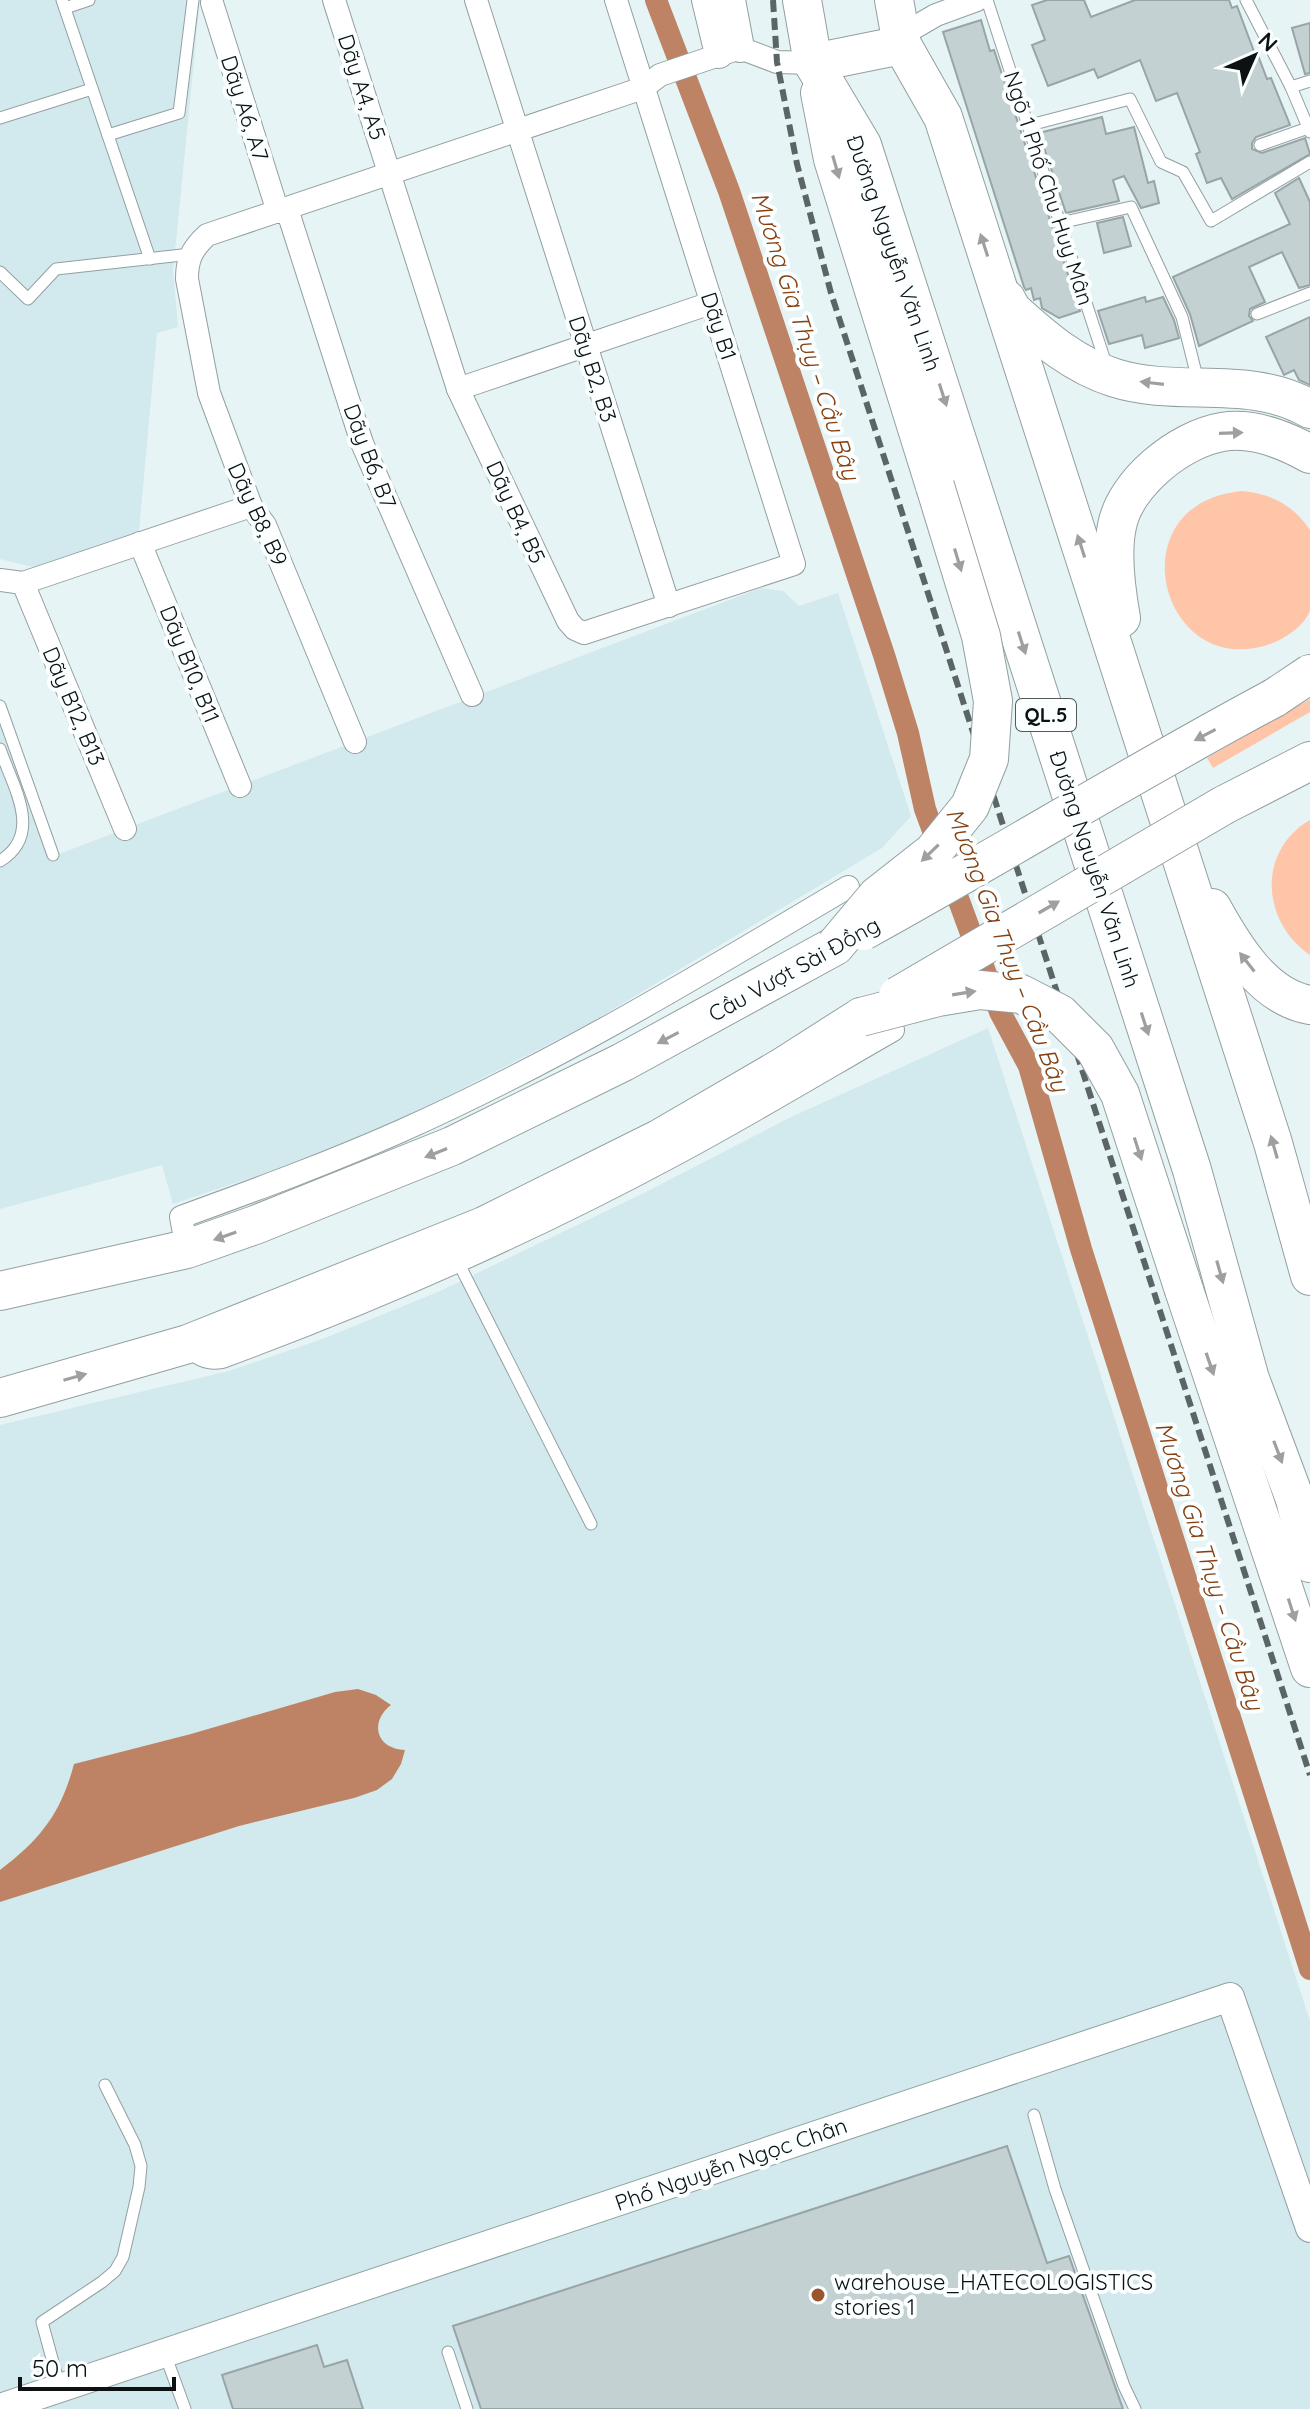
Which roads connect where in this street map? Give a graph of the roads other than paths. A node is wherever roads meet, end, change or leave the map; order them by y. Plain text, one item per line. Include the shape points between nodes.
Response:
1 (89, 0) edge
2 (334, 0) edge
3 (476, 0) edge
4 (616, 0) edge
5 (706, 0) edge
6 (731, 0) edge
7 (802, 0) edge
8 (894, 0) edge
9 (977, 0) edge
10 (987, 0) edge
11 (1246, 0) edge
12 (202, 2) edge
13 (64, 4) edge
14 (902, 45) junction
15 (722, 53) junction
16 (813, 63) junction
17 (652, 81) junction
18 (1310, 81) edge
19 (1291, 87) junction
20 (92, 89) junction
21 (0, 118) edge
22 (1030, 125) junction
23 (1309, 130) edge
24 (518, 131) junction
25 (108, 135) junction
26 (1260, 145) dead end
27 (1310, 162) edge
28 (389, 174) junction
29 (282, 210) junction
30 (1060, 223) junction
31 (191, 254) junction
32 (150, 259) junction
33 (0, 272) edge
34 (996, 283) junction
35 (1310, 293) edge
36 (711, 303) junction
37 (1257, 314) dead end
38 (586, 346) junction
39 (1110, 376) junction
40 (1199, 386) junction
41 (458, 389) junction
42 (1310, 409) edge
43 (1310, 454) edge
44 (251, 506) junction
45 (140, 543) junction
46 (794, 564) joint
47 (0, 580) edge
48 (23, 583) junction
49 (669, 606) junction
50 (1310, 674) edge
51 (472, 695) dead end
52 (0, 706) edge
53 (355, 742) dead end
54 (0, 749) edge
55 (1146, 754) junction
56 (1310, 761) edge
57 (240, 786) dead end
58 (125, 829) dead end
59 (1177, 846) junction
60 (53, 855) dead end
61 (0, 861) edge
62 (848, 887) dead end
63 (835, 946) junction
64 (1310, 1005) edge
65 (877, 1024) junction
66 (1310, 1176) edge
67 (187, 1249) junction
68 (458, 1262) junction
69 (1310, 1267) edge
70 (1310, 1276) edge
71 (0, 1291) edge
72 (188, 1344) junction
73 (0, 1398) edge
74 (591, 1524) dead end
75 (1310, 1563) edge
76 (1310, 1668) edge
77 (105, 2085) dead end
78 (1034, 2115) dead end
79 (1310, 2228) edge
80 (448, 2352) dead end
81 (165, 2354) junction
82 (60, 2388) junction
83 (2, 2408) edge
84 (185, 2409) edge
85 (467, 2409) edge
86 (1135, 2409) edge

1 - 13 lane
2 - 28 street, Dãy A4, A5
3 - 24 street, Dãy B2, B3
4 - 17 street, Dãy B1
5 - 15 street
6 - 15 street
7 - 16 highway, Đường Nguyễn Văn Linh / QL.5
8 - 14 highway
9 - 14 street via 922,22 905,33
10 - 22 lane, Ngõ 1 Phố Chu Huy Mân
11 - 19 lane
12 - 25 lane via 179,113
12 - 29 street, Dãy A6, A7
13 - 20 lane
14 - 16 highway
34 -> 14 highway via 943,117
15 - 16 street
15 - 17 street
16 -> 63 highway, bridge via 833,159 981,636 993,701 989,759 970,806 933,852 877,896
16 -> 75 highway, Đường Nguyễn Văn Linh / QL.5 via 862,145 1192,1170 1250,1379 1295,1499
17 - 24 street
17 - 36 street, Dãy B1
18 - 19 lane
19 - 23 lane
20 - 21 lane
20 - 25 lane
22 - 27 lane via 1130,99 1161,162 1183,172 1211,221
22 - 30 lane, Ngõ 1 Phố Chu Huy Mân
23 - 26 lane
24 - 28 street
24 - 38 street, Dãy B2, B3
25 - 32 lane
28 - 29 street
28 - 41 street, Dãy B4, B5
29 - 31 street via 207,235
29 - 51 street, Dãy B6, B7 via 358,433
30 - 39 lane, Ngõ 1 Phố Chu Huy Mân
30 - 40 lane via 1131,207 1182,317
31 - 32 lane
31 - 44 street, Dãy B8, B9 via 187,279 209,393
32 - 33 lane via 56,269 28,299
34 - 39 highway via 1012,310 1045,340 1078,364
55 -> 34 highway
35 - 37 lane
36 - 38 street
36 - 46 street, Dãy B1
38 - 41 street
38 - 49 street, Dãy B2, B3
40 -> 39 highway
40 - 42 highway via 1249,389
41 - 49 street, Dãy B4, B5 via 575,629 594,631
55 -> 43 highway via 1118,604 1115,559 1117,525 1133,491 1159,463 1190,443 1223,432 1286,440
44 - 45 street
44 - 53 street, Dãy B8, B9 via 265,525
45 - 48 street
45 - 57 street, Dãy B10, B11
46 - 49 street, Dãy B4, B5
47 - 48 street
48 - 58 street, Dãy B12, B13
50 -> 63 highway, Cầu Vượt Sài Đồng, bridge
52 - 60 lane
54 - 61 lane via 24,832 17,849
55 - 59 highway
65 -> 56 highway, bridge via 1224,805
64 -> 59 highway via 1295,1003 1257,974 1230,940
70 -> 59 highway
62 - 67 street via 668,994 514,1077 318,1166 181,1217
63 -> 67 highway, Cầu Vượt Sài Đồng via 623,1062 452,1146
65 - 68 street via 671,1157
65 - 72 highway via 781,1068 659,1139 484,1226
65 -> 76 highway, bridge via 938,997 980,990 1021,994 1060,1014 1095,1049 1120,1094
66 - 69 highway via 1301,1221
67 - 71 highway, Cầu Vượt Sài Đồng
68 - 72 street via 222,1357 201,1356
68 - 74 lane
73 -> 72 highway
77 - 82 lane via 135,2145 139,2187 115,2271 42,2322
78 - 86 lane via 1055,2189
79 - 81 street, Phố Nguyễn Ngọc Chân via 1230,1997
80 - 85 lane
81 - 82 street, Phố Nguyễn Ngọc Chân
81 - 84 lane
82 - 83 street, Phố Nguyễn Ngọc Chân

